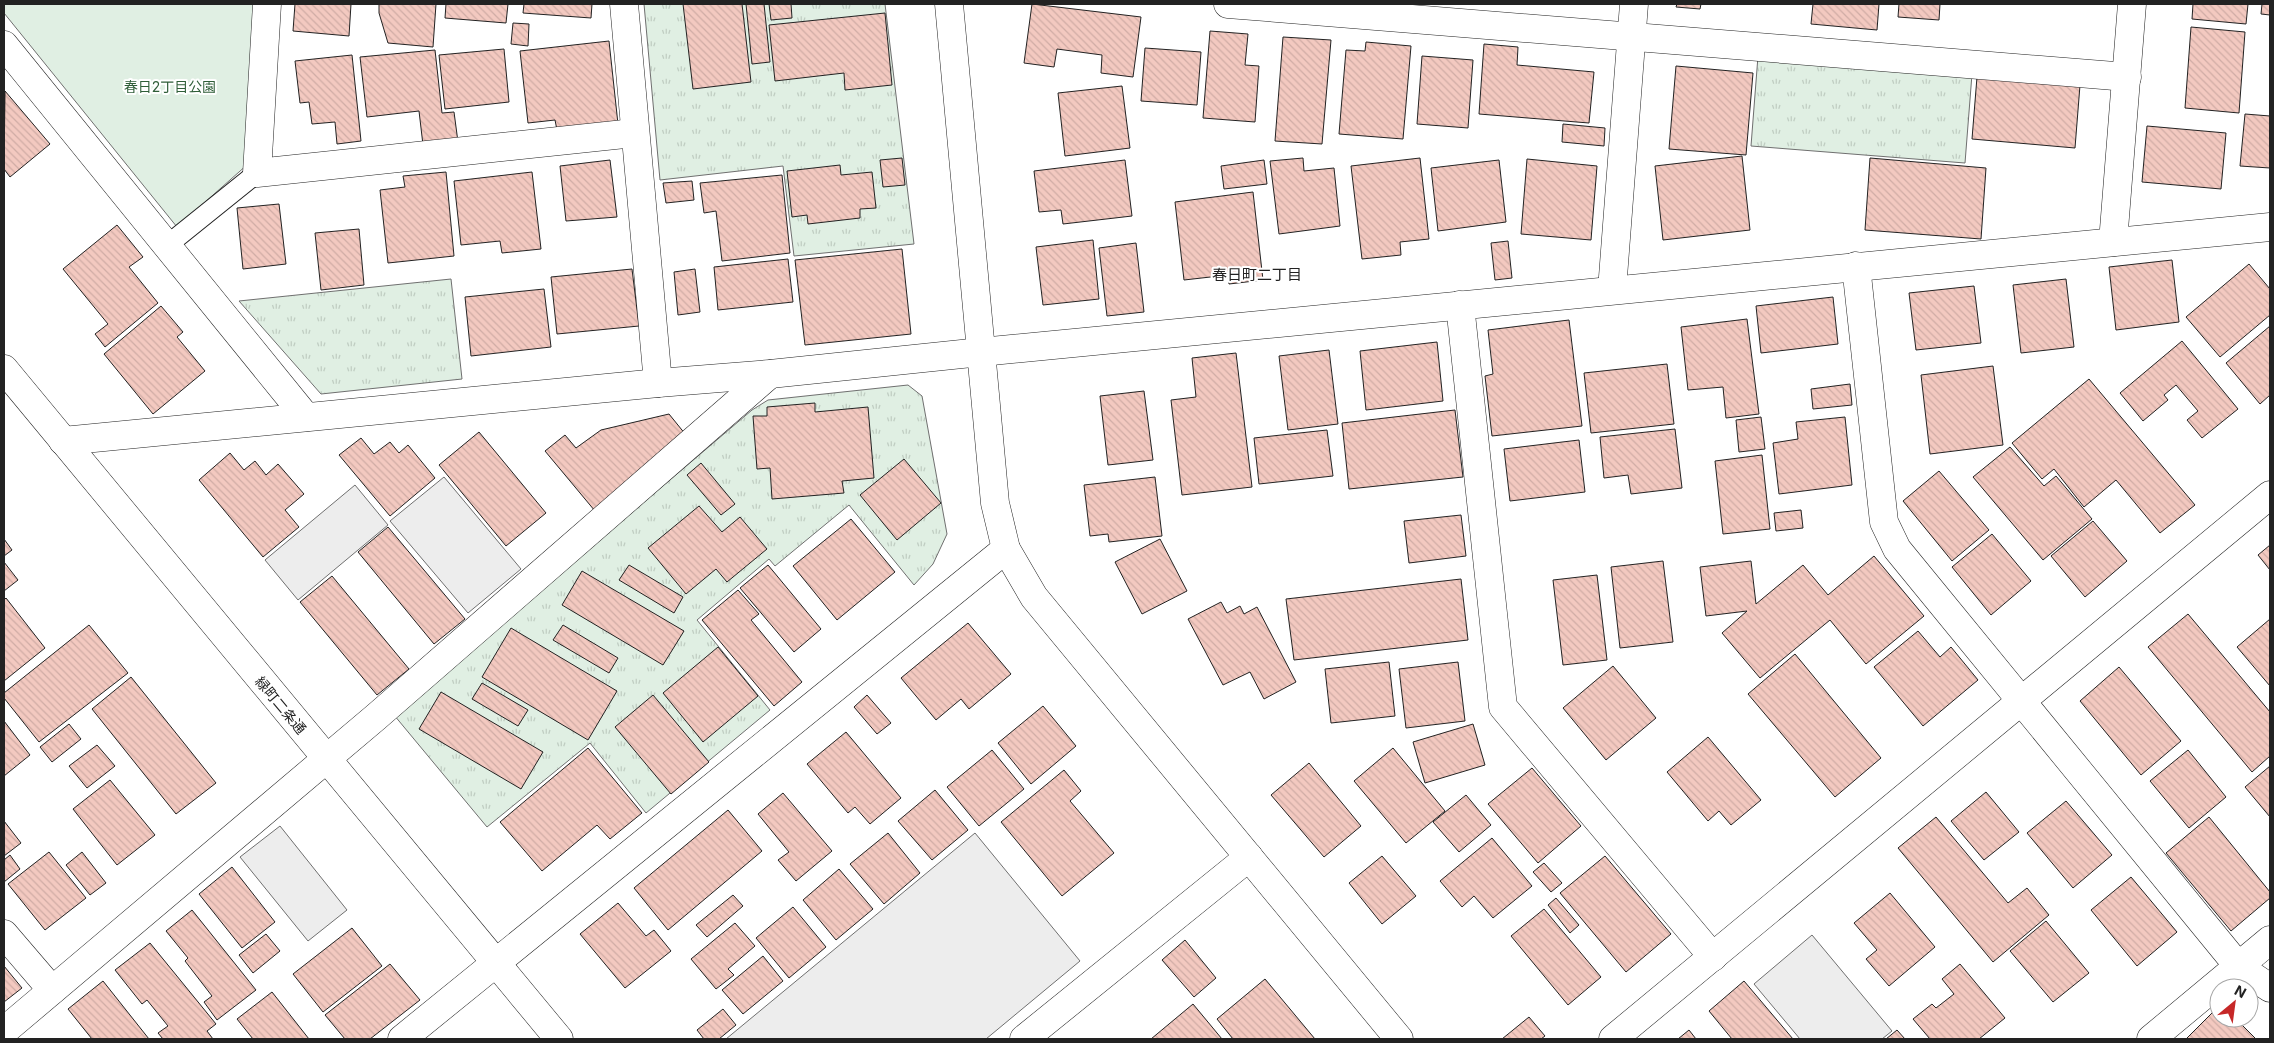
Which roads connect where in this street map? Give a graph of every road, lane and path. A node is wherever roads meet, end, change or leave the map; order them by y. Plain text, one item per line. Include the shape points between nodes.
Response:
1 (267, 4) edge
2 (624, 4) edge
3 (949, 4) edge
4 (1228, 4) edge
5 (1634, 4) edge
6 (2132, 4) edge
7 (1632, 36) junction
8 (4, 45) edge
9 (2127, 77) junction
10 (634, 133) junction
11 (257, 173) junction
12 (2270, 227) edge
13 (2113, 242) junction
14 (165, 246) junction
15 (1856, 266) junction
16 (1612, 290) junction
17 (1460, 305) junction
18 (981, 352) junction
19 (4, 369) edge
20 (770, 374) junction
21 (658, 383) junction
22 (14, 395) edge
23 (306, 417) junction
24 (63, 441) junction
25 (2270, 495) edge
26 (1006, 549) junction
27 (2021, 701) junction
28 (326, 759) junction
29 (1249, 857) junction
30 (4, 934) edge
31 (2270, 940) edge
32 (1712, 957) junction
33 (496, 963) junction
34 (2239, 967) junction
35 (2270, 988) edge
36 (52, 990) junction
37 (4, 1031) edge
38 (402, 1039) edge
39 (559, 1039) edge
40 (1024, 1039) edge
41 (1399, 1039) edge
42 (1613, 1039) edge
43 (2151, 1039) edge

1 - 11 street
2 - 10 street
3 - 18 street
4 - 7 street
5 - 7 street
6 - 9 street
7 - 9 street
7 - 16 street
8 - 14 street
9 - 13 street
10 - 11 street
10 - 21 street
11 - 14 lane
12 - 13 street
13 - 15 street
14 - 23 street
15 - 16 street
15 - 27 street via 1884,522 1897,550
16 - 17 street
17 - 18 street
17 - 32 street via 1503,708
18 - 20 street
18 - 26 street via 995,503
19 - 22 street, 緑町二条通
20 - 21 street
20 - 28 street
21 - 23 street
22 - 24 street, 緑町二条通
23 - 24 street
24 - 28 street, 緑町二条通
25 - 27 street
26 - 29 street via 1034,597
26 - 33 street
27 - 32 street
27 - 34 street
28 - 33 street, 緑町二条通
28 - 36 street
29 - 40 street
29 - 41 street
30 - 36 street
31 - 34 street
32 - 42 street
33 - 38 street
33 - 39 street, 緑町二条通
34 - 35 street
34 - 43 street
36 - 37 street

